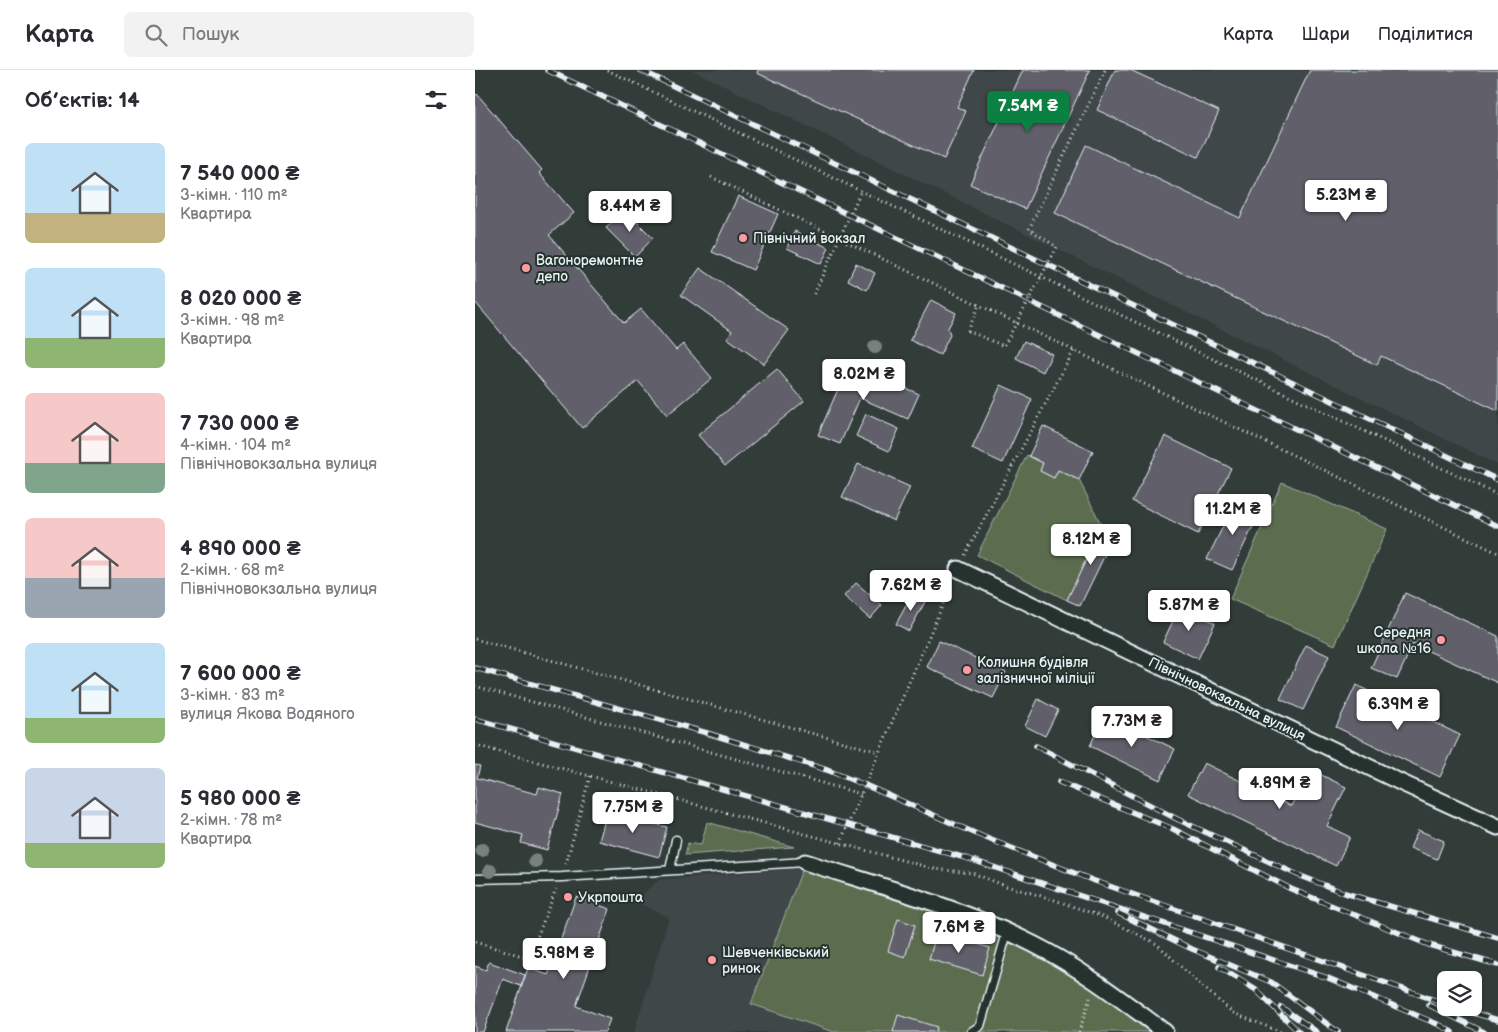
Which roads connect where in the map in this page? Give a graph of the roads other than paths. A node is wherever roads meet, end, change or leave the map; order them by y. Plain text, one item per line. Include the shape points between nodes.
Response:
1 (958, 569) road end
2 (1498, 827) edge
3 (676, 840) dead end
4 (805, 862) joint
5 (670, 870) junction
6 (475, 879) edge
7 (1007, 933) junction
8 (971, 1032) edge
9 (1165, 1032) edge

1 - 2 street, Північновокзальна вулиця
3 - 5 lane
4 - 5 lane
4 - 7 street via 950,909
5 - 6 lane
7 - 8 lane via 980,1026
7 - 9 street via 1035,945 1095,981

